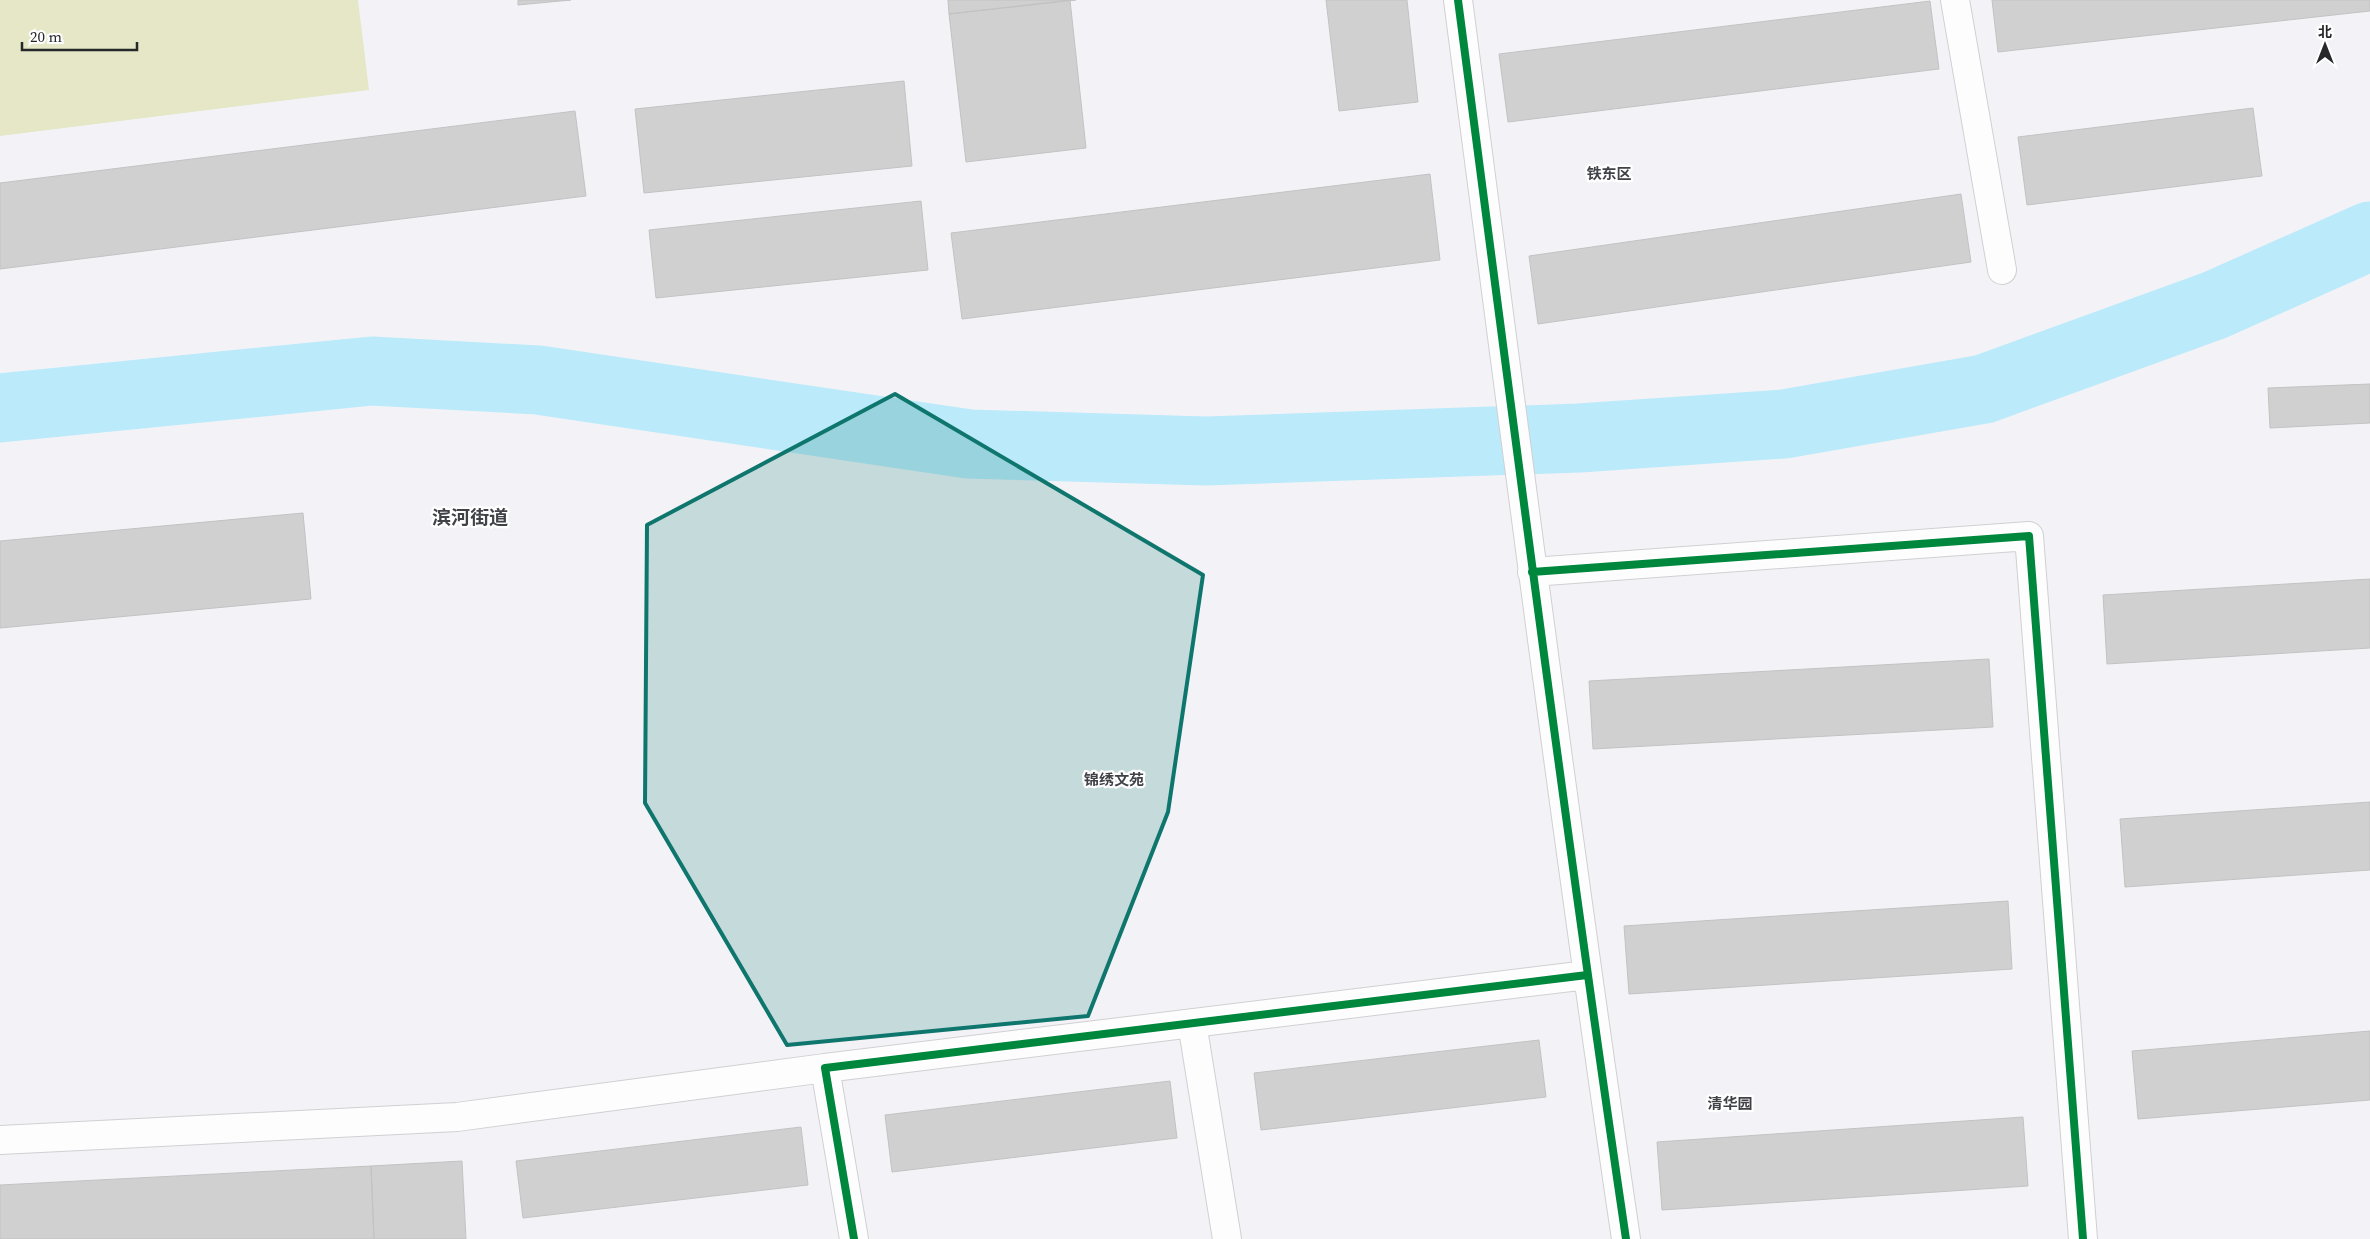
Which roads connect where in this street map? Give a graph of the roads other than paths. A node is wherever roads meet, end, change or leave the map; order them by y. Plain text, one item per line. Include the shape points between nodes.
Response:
1 (1458, 0) edge
2 (1955, 0) edge
3 (2002, 270) dead end
4 (1532, 572) junction
5 (1587, 975) junction
6 (1192, 1023) junction
7 (825, 1068) junction
8 (0, 1140) edge
9 (854, 1239) edge
10 (1227, 1239) edge
11 (1626, 1239) edge
12 (2083, 1239) edge

1 - 4 street
2 - 3 street
4 - 5 street
4 - 12 street via 2028,536
5 - 6 street
5 - 11 street
6 - 7 street
6 - 10 street
7 - 8 street via 457,1117
7 - 9 street

